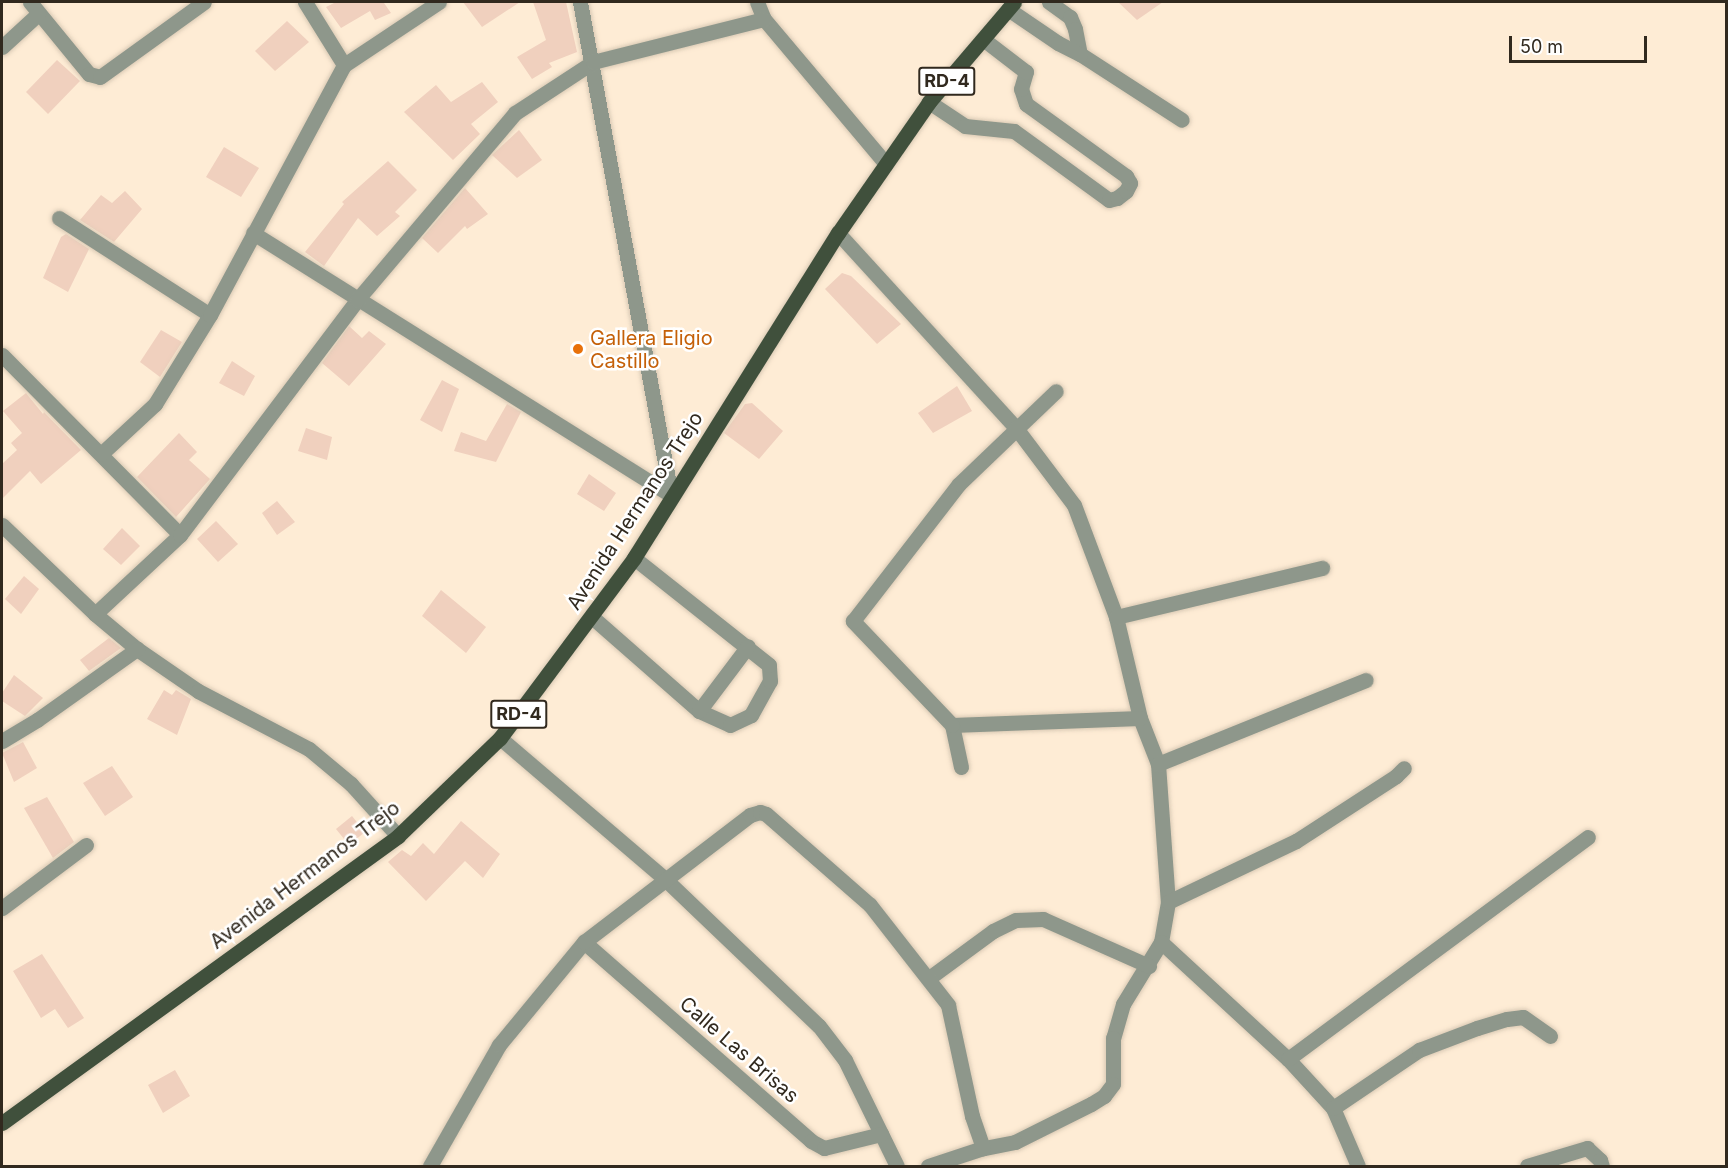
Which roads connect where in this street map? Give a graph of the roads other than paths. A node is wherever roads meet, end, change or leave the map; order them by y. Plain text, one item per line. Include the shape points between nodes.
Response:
1 (204, 2) edge
2 (305, 2) edge
3 (439, 2) edge
4 (580, 2) edge
5 (757, 2) edge
6 (1049, 2) edge
7 (32, 5) edge
8 (1011, 5) edge
9 (764, 19) junction
10 (983, 39) junction
11 (2, 47) edge
12 (1080, 54) junction
13 (593, 62) junction
14 (344, 65) junction
15 (929, 102) junction
16 (1034, 110) junction
17 (1182, 120) dead end
18 (1014, 131) junction
19 (886, 164) junction
20 (59, 218) dead end
21 (253, 233) junction
22 (838, 233) junction
23 (357, 300) junction
24 (210, 315) junction
25 (2, 355) edge
26 (1056, 391) dead end
27 (1016, 428) junction
28 (101, 454) junction
29 (671, 495) junction
30 (2, 525) edge
31 (180, 535) junction
32 (634, 558) junction
33 (1322, 567) dead end
34 (95, 614) junction
35 (592, 617) junction
36 (1116, 617) junction
37 (748, 646) junction
38 (137, 649) junction
39 (1366, 680) dead end
40 (699, 711) junction
41 (1140, 718) junction
42 (952, 725) junction
43 (500, 738) junction
44 (2, 741) edge
45 (1158, 764) junction
46 (961, 767) dead end
47 (1404, 768) dead end
48 (398, 836) junction
49 (1588, 837) dead end
50 (86, 845) dead end
51 (666, 880) junction
52 (1168, 902) junction
53 (2, 908) edge
54 (584, 942) junction
55 (1161, 942) junction
56 (1149, 966) junction
57 (929, 978) junction
58 (1550, 1036) dead end
59 (1288, 1059) junction
60 (1333, 1108) junction
61 (2, 1123) edge
62 (881, 1134) junction
63 (982, 1148) junction
64 (430, 1167) edge
65 (897, 1167) edge
66 (928, 1167) edge
67 (1358, 1167) edge
68 (1527, 1167) edge
69 (1602, 1167) edge

1 - 7 street via 100,77 89,74
2 - 14 street
3 - 14 street
4 - 13 street
5 - 9 street
6 - 12 street via 1070,17
7 - 11 street
8 - 10 main road, RD-4
8 - 12 street via 1058,44
9 - 13 street
9 - 19 street
10 - 15 main road, RD-4
10 - 16 street via 1026,72 1021,89 1026,104
12 - 17 street
13 - 23 street via 515,113
13 - 29 street
14 - 21 street
15 - 18 street via 965,126
15 - 19 main road, RD-4
16 - 18 street
16 - 18 street via 1126,176 1130,183 1126,191 1109,200
19 - 22 main road, Avenida Hermanos Trejo / RD-4
20 - 24 street
21 - 23 street
21 - 24 street
22 - 27 street
22 - 29 main road, Avenida Hermanos Trejo / RD-4
23 - 29 street
23 - 31 street
24 - 28 street via 155,404
25 - 28 street
26 - 27 street
27 - 36 street via 1074,506
27 - 42 street via 959,484 853,621
28 - 31 street
29 - 32 main road, Avenida Hermanos Trejo / RD-4
30 - 34 street
31 - 34 street
32 - 35 main road, Avenida Hermanos Trejo / RD-4
32 - 37 street
33 - 36 street
34 - 38 street
35 - 40 street
35 - 43 main road, Avenida Hermanos Trejo / RD-4
36 - 41 street
37 - 40 street
37 - 40 street via 769,665 770,681 751,715 730,725
38 - 44 street
38 - 48 street via 198,691 309,749 351,784
39 - 45 street
41 - 42 street
41 - 45 street
42 - 46 street
43 - 48 main road, Avenida Hermanos Trejo / RD-4
43 - 51 street
45 - 52 street
47 - 52 street via 1296,840
48 - 61 main road, Avenida Hermanos Trejo / RD-4
49 - 59 street
50 - 53 street
51 - 54 street
51 - 57 street via 750,815 766,814 870,905
51 - 62 street via 819,1026 845,1060
52 - 55 street
54 - 62 street, Calle Las Brisas via 811,1141 824,1148
54 - 64 street via 499,1045
55 - 56 street
55 - 59 street
56 - 57 street via 1043,919 1016,920 993,931
56 - 63 street via 1123,1004 1113,1038 1113,1084 1104,1096 1015,1142
57 - 63 street via 948,1005
58 - 60 street via 1523,1017 1477,1028 1419,1050
59 - 60 street
60 - 67 street
62 - 65 street
63 - 66 street
68 - 69 street via 1587,1148

